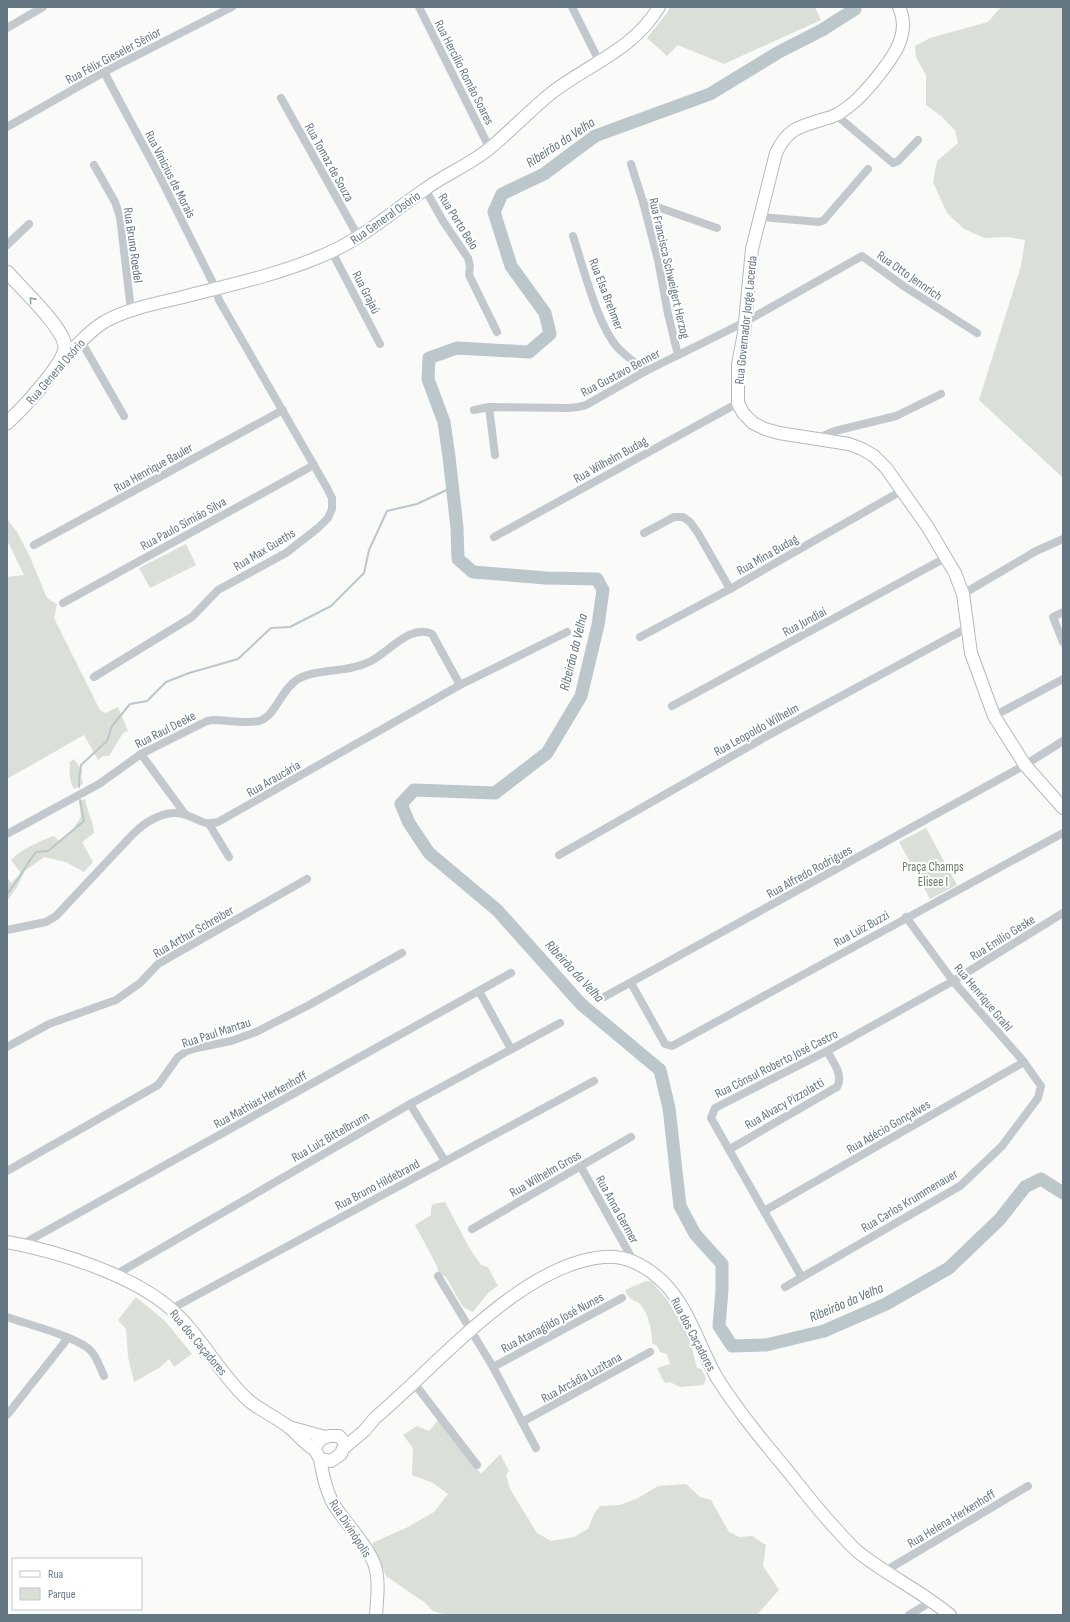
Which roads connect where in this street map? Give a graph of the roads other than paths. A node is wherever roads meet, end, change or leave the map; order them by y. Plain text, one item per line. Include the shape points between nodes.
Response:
1 (43, 7) edge
2 (232, 7) edge
3 (419, 7) edge
4 (572, 7) edge
5 (659, 7) edge
6 (899, 7) edge
7 (7, 28) edge
8 (600, 62) junction
9 (104, 72) junction
10 (281, 98) dead end
11 (836, 115) junction
12 (7, 127) edge
13 (918, 140) dead end
14 (490, 149) junction
15 (631, 164) dead end
16 (94, 166) dead end
17 (868, 169) dead end
18 (425, 189) junction
19 (643, 202) junction
20 (761, 217) junction
21 (29, 224) dead end
22 (717, 228) dead end
23 (573, 236) dead end
24 (358, 238) junction
25 (7, 245) edge
26 (332, 252) junction
27 (7, 272) edge
28 (215, 289) junction
29 (131, 310) junction
30 (745, 322) junction
31 (57, 327) junction
32 (91, 332) junction
33 (497, 332) dead end
34 (977, 333) dead end
35 (81, 341) junction
36 (380, 344) dead end
37 (678, 355) junction
38 (59, 363) junction
39 (646, 371) junction
40 (941, 394) dead end
41 (738, 403) junction
42 (488, 407) junction
43 (283, 410) junction
44 (474, 410) dead end
45 (124, 416) dead end
46 (7, 423) edge
47 (817, 438) junction
48 (495, 455) dead end
49 (314, 465) junction
50 (904, 490) junction
51 (644, 534) dead end
52 (494, 537) dead end
53 (1063, 539) edge
54 (34, 545) dead end
55 (946, 558) junction
56 (730, 589) junction
57 (963, 594) junction
58 (63, 603) dead end
59 (1063, 612) edge
60 (967, 628) junction
61 (567, 632) dead end
62 (640, 637) dead end
63 (1063, 642) edge
64 (94, 677) dead end
65 (1063, 679) edge
66 (460, 685) junction
67 (672, 706) dead end
68 (994, 716) junction
69 (1063, 741) edge
70 (141, 754) junction
71 (1025, 765) junction
72 (1063, 808) edge
73 (186, 814) junction
74 (209, 824) junction
75 (1063, 833) edge
76 (7, 834) edge
77 (559, 855) dead end
78 (228, 857) dead end
79 (307, 879) dead end
80 (1063, 913) edge
81 (906, 917) junction
82 (7, 930) edge
83 (402, 953) dead end
84 (511, 973) dead end
85 (954, 981) junction
86 (631, 983) junction
87 (479, 991) junction
88 (604, 997) dead end
89 (560, 1023) dead end
90 (7, 1047) edge
91 (511, 1050) junction
92 (827, 1051) junction
93 (1024, 1062) junction
94 (594, 1081) dead end
95 (1041, 1092) joint
96 (410, 1104) junction
97 (631, 1137) dead end
98 (730, 1149) junction
99 (445, 1161) junction
100 (580, 1166) junction
101 (7, 1171) edge
102 (764, 1211) junction
103 (472, 1229) dead end
104 (7, 1242) edge
105 (21, 1245) junction
106 (634, 1262) junction
107 (115, 1275) junction
108 (438, 1276) dead end
109 (801, 1276) junction
110 (785, 1287) dead end
111 (622, 1298) dead end
112 (171, 1309) junction
113 (7, 1318) edge
114 (472, 1331) junction
115 (68, 1338) junction
116 (650, 1352) dead end
117 (493, 1367) junction
118 (104, 1376) dead end
119 (414, 1383) junction
120 (7, 1415) edge
121 (375, 1418) junction
122 (522, 1422) junction
123 (289, 1427) junction
124 (339, 1436) junction
125 (325, 1437) junction
126 (345, 1447) junction
127 (536, 1448) dead end
128 (322, 1457) junction
129 (477, 1465) dead end
130 (1028, 1486) dead end
131 (885, 1570) junction
132 (932, 1601) junction
133 (376, 1615) edge
134 (909, 1615) edge
135 (950, 1615) edge

1 - 7 street
2 - 9 street, Rua Félix Gieseler Sênior
3 - 14 street, Rua Hercílio Romão Soares
4 - 8 street
5 - 8 main road, Rua General Osório via 633,38
6 - 11 main road, Rua Governador Jorge Lacerda via 903,21 902,38 893,58 859,99
8 - 14 main road, Rua General Osório via 548,96
9 - 12 street, Rua Félix Gieseler Sênior
9 - 28 street, Rua Vinicius de Morais via 159,175
10 - 24 street, Rua Tomaz de Souza
11 - 13 street via 893,163
11 - 20 main road, Rua Governador Jorge Lacerda via 796,129 782,142 776,153
14 - 18 main road, Rua General Osório
15 - 19 street, Rua Francisca Schweigert Herzog
16 - 29 street, Rua Bruno Roedel via 115,202 120,216
17 - 20 street via 824,220 819,222
18 - 24 main road, Rua General Osório
18 - 33 street, Rua Porto Belo via 468,258 468,275
19 - 22 street
19 - 37 street, Rua Francisca Schweigert Herzog
20 - 30 main road, Rua Governador Jorge Lacerda via 751,256
21 - 25 street
23 - 39 street, Rua Elsa Brehmer via 601,319 611,339
24 - 26 main road, Rua General Osório
26 - 28 main road, Rua General Osório via 283,270
26 - 36 street, Rua Grajaú
31 -> 27 main road
28 - 29 main road, Rua General Osório
28 - 43 street, Rua Max Gueths
29 - 32 main road, Rua General Osório via 104,322
30 - 34 street, Rua Otto Jennrich via 862,256
30 - 37 street, Rua Gustavo Benner
30 - 41 main road, Rua Governador Jorge Lacerda via 738,364
31 - 32 main road via 74,338
31 - 38 main road via 65,344 64,354
32 - 35 main road, Rua General Osório
35 - 38 main road, Rua General Osório
35 - 45 street
37 - 39 street, Rua Gustavo Benner
38 - 46 main road, Rua General Osório via 19,413
39 - 42 street, Rua Gustavo Benner via 578,407
40 - 47 street via 896,416
41 - 47 main road, Rua Governador Jorge Lacerda via 753,423 765,429
41 - 52 street, Rua Wilhelm Budag
42 - 44 street, Rua Gustavo Benner
42 - 48 street
43 - 49 street, Rua Max Gueths
43 - 54 street, Rua Henrique Bauler
47 - 50 main road, Rua Governador Jorge Lacerda via 849,444 874,456
49 - 58 street, Rua Paulo Simião Silva
49 - 64 street, Rua Max Gueths via 332,498 332,509 328,518 318,528 286,553 218,590 192,617
50 - 55 main road, Rua Governador Jorge Lacerda
50 - 56 street, Rua Mina Budag
51 - 56 street via 674,517 683,517 698,533
53 - 57 street via 1036,551
55 - 57 main road, Rua Governador Jorge Lacerda
55 - 67 street, Rua Jundiaí
56 - 62 street, Rua Mina Budag
57 - 60 main road, Rua Governador Jorge Lacerda
59 - 63 street via 1053,617
60 - 68 main road, Rua Governador Jorge Lacerda via 971,653
60 - 77 street, Rua Leopoldo Wilhelm via 769,735
61 - 66 street, Rua Araucária
65 - 68 street
66 - 70 street, Rua Raul Deeke via 432,634 418,631 358,667 298,679 284,692 265,718 258,721 207,721
66 - 74 street, Rua Araucária via 229,817
68 - 71 main road, Rua Governador Jorge Lacerda
69 - 71 street, Rua Alfredo Rodrigues
70 - 73 street
70 - 76 street, Rua Raul Deeke via 99,784
71 - 72 main road, Rua Governador Jorge Lacerda
71 - 86 street, Rua Alfredo Rodrigues
73 - 74 street
73 - 82 street via 169,814 153,818 142,825 56,916 46,922
74 - 78 street
75 - 81 street, Rua Luiz Buzzi
79 - 90 street, Rua Arthur Schreiber via 158,964 140,983 116,1000 49,1024
80 - 85 street, Rua Emílio Geske
81 - 85 street, Rua Henrique Grahl
81 - 86 street, Rua Luiz Buzzi via 672,1046 665,1044
83 - 101 street, Rua Paul Mantau via 256,1032 187,1051 178,1057 158,1085
84 - 87 street, Rua Mathias Herkenhoff
85 - 92 street, Rua Cônsul Roberto José Castro
85 - 93 street, Rua Henrique Grahl
86 - 88 street, Rua Alfredo Rodrigues
87 - 91 street
87 - 105 street, Rua Mathias Herkenhoff
89 - 91 street, Rua Luiz Bittelbrunn
91 - 96 street, Rua Luiz Bittelbrunn
92 - 98 street, Rua Alvacy Pizzolatti via 839,1075 840,1082 836,1087
92 - 98 street, Rua Cônsul Roberto José Castro via 715,1108 711,1118
93 - 95 street, Rua Henrique Grahl via 1040,1086
93 - 102 street, Rua Adécio Gonçalves
94 - 99 street, Rua Bruno Hildebrand
95 - 109 street, Rua Carlos Krummenauer via 1002,1146 960,1186
96 - 99 street
96 - 107 street, Rua Luiz Bittelbrunn
97 - 100 street, Rua Wilhelm Gross
98 - 102 street, Rua Cônsul Roberto José Castro
99 - 112 street, Rua Bruno Hildebrand
100 - 103 street, Rua Wilhelm Gross
100 - 106 street, Rua Anna Germer
102 - 109 street, Rua Cônsul Roberto José Castro
104 - 105 main road, Rua dos Caçadores
105 - 107 main road, Rua dos Caçadores
106 - 114 main road, Rua dos Caçadores via 604,1257 556,1272 504,1302
106 - 131 main road, Rua dos Caçadores via 656,1276 677,1299 716,1376 741,1414 823,1515 858,1552
107 - 112 main road, Rua dos Caçadores via 149,1292
108 - 114 street
109 - 110 street, Rua Carlos Krummenauer
111 - 117 street, Rua Atanagildo José Nunes
112 - 123 main road, Rua dos Caçadores via 247,1400
113 - 115 street
114 - 117 street
114 - 119 main road, Rua dos Caçadores
115 - 118 street via 91,1351
115 - 120 street
116 - 122 street, Rua Arcádia Luzitana
117 - 122 street
119 - 121 main road, Rua dos Caçadores
119 - 129 street
121 - 124 main road, Rua dos Caçadores
121 - 126 main road, Rua dos Caçadores
122 - 127 street
123 - 125 main road, Rua dos Caçadores
123 - 128 main road, Rua dos Caçadores
124 - 125 main road
124 - 126 main road via 344,1440
125 - 128 main road via 318,1442
126 - 128 main road via 341,1454
128 - 133 main road, Rua Divinópolis via 327,1490 335,1507 363,1544 374,1564 377,1577
130 - 131 street, Rua Helena Herkenhoff
131 - 132 main road, Rua dos Caçadores
132 - 134 street
132 - 135 main road, Rua dos Caçadores

